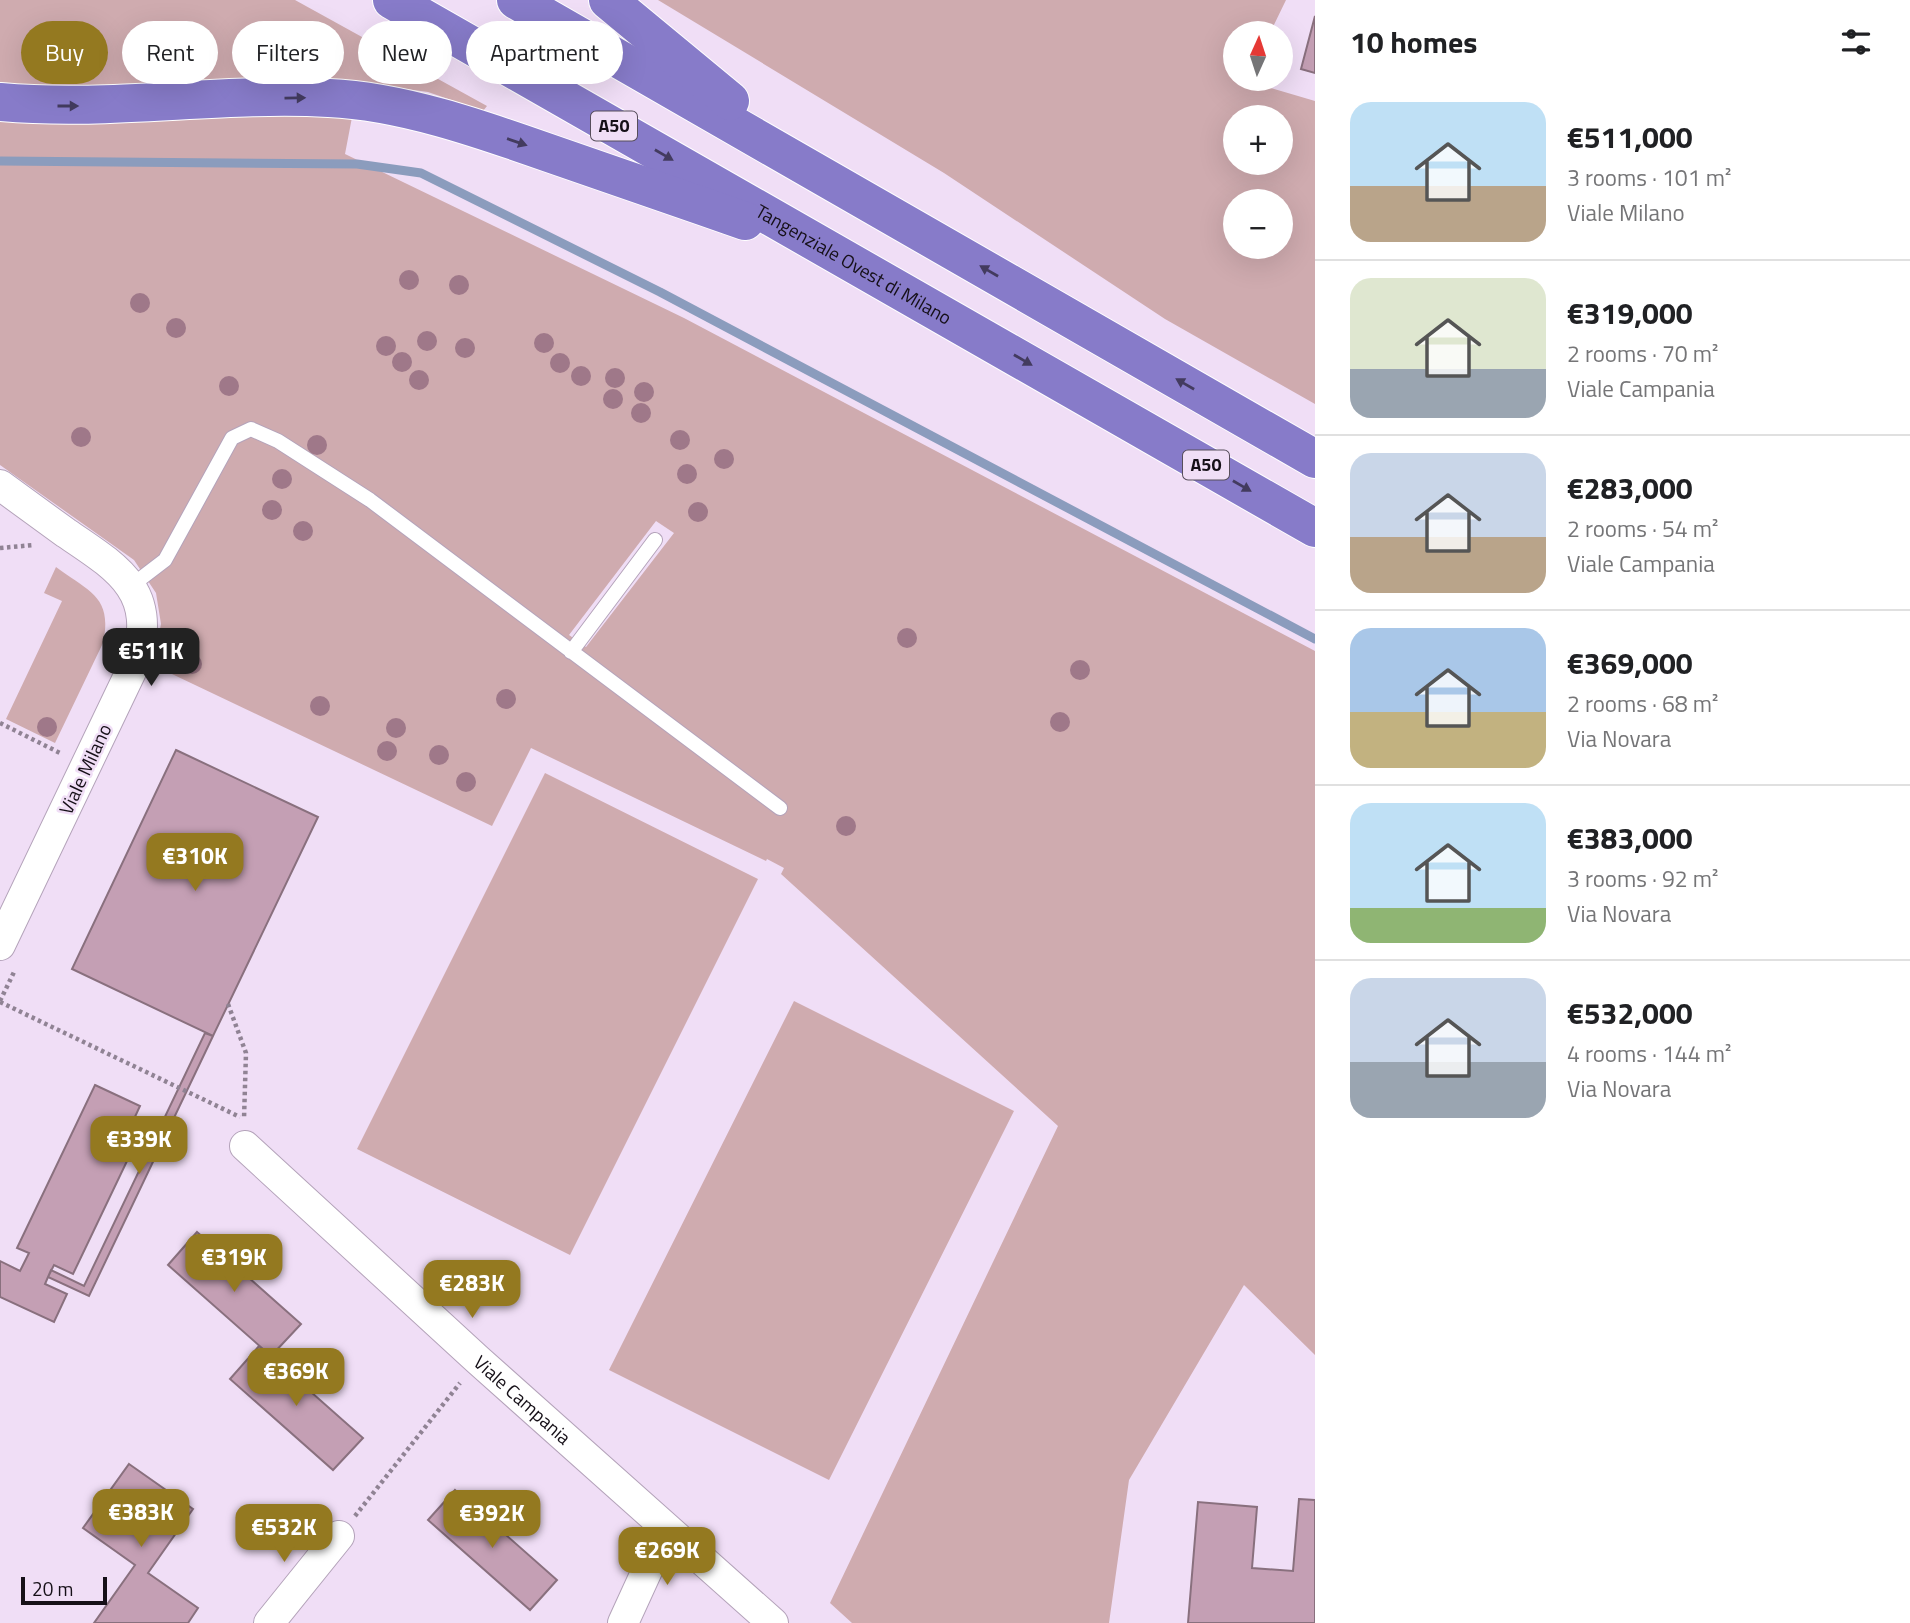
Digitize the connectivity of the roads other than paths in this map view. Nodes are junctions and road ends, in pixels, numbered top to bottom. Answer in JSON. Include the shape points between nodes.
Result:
{"nodes":[{"id":1,"x":392,"y":0,"type":"edge"},
{"id":2,"x":516,"y":0,"type":"edge"},
{"id":3,"x":608,"y":0,"type":"edge"},
{"id":4,"x":0,"y":102,"type":"edge"},
{"id":5,"x":813,"y":169,"type":"junction"},
{"id":6,"x":837,"y":252,"type":"junction"},
{"id":7,"x":1315,"y":459,"type":"edge"},
{"id":8,"x":0,"y":485,"type":"edge"},
{"id":9,"x":1315,"y":528,"type":"edge"},
{"id":10,"x":655,"y":540,"type":"dead end"},
{"id":11,"x":131,"y":586,"type":"junction"},
{"id":12,"x":571,"y":652,"type":"junction"},
{"id":13,"x":780,"y":808,"type":"dead end"},
{"id":14,"x":0,"y":946,"type":"edge"},
{"id":15,"x":245,"y":1133,"type":"road end"},
{"id":16,"x":666,"y":1530,"type":"junction"},
{"id":17,"x":339,"y":1536,"type":"road end"},
{"id":18,"x":269,"y":1623,"type":"edge"},
{"id":19,"x":622,"y":1623,"type":"edge"},
{"id":20,"x":773,"y":1623,"type":"edge"}],
"edges":[{"from":1,"to":6,"type":"highway","name":"Tangenziale Ovest di Milano","number":"A50","one_way":true},
{"from":2,"to":5,"type":"highway"},
{"from":3,"to":5,"type":"highway"},
{"from":4,"to":6,"type":"highway","one_way":true,"via":[[84,106],[221,97],[330,97],[392,107],[453,121]]},
{"from":7,"to":5,"type":"highway","one_way":true},
{"from":6,"to":9,"type":"highway","name":"Tangenziale Ovest di Milano","number":"A50","one_way":true},
{"from":8,"to":11,"type":"street","name":"Viale Milano","via":[[108,561]]},
{"from":10,"to":12,"type":"lane"},
{"from":11,"to":12,"type":"lane","via":[[165,560],[232,438],[251,429],[278,441],[370,500]]},
{"from":11,"to":14,"type":"street","name":"Viale Milano","via":[[144,623],[136,661]]},
{"from":12,"to":13,"type":"lane"},
{"from":15,"to":16,"type":"street","name":"Viale Campania","via":[[478,1360]]},
{"from":16,"to":19,"type":"street"},
{"from":16,"to":20,"type":"street","name":"Viale Campania"},
{"from":17,"to":18,"type":"street"}]}
